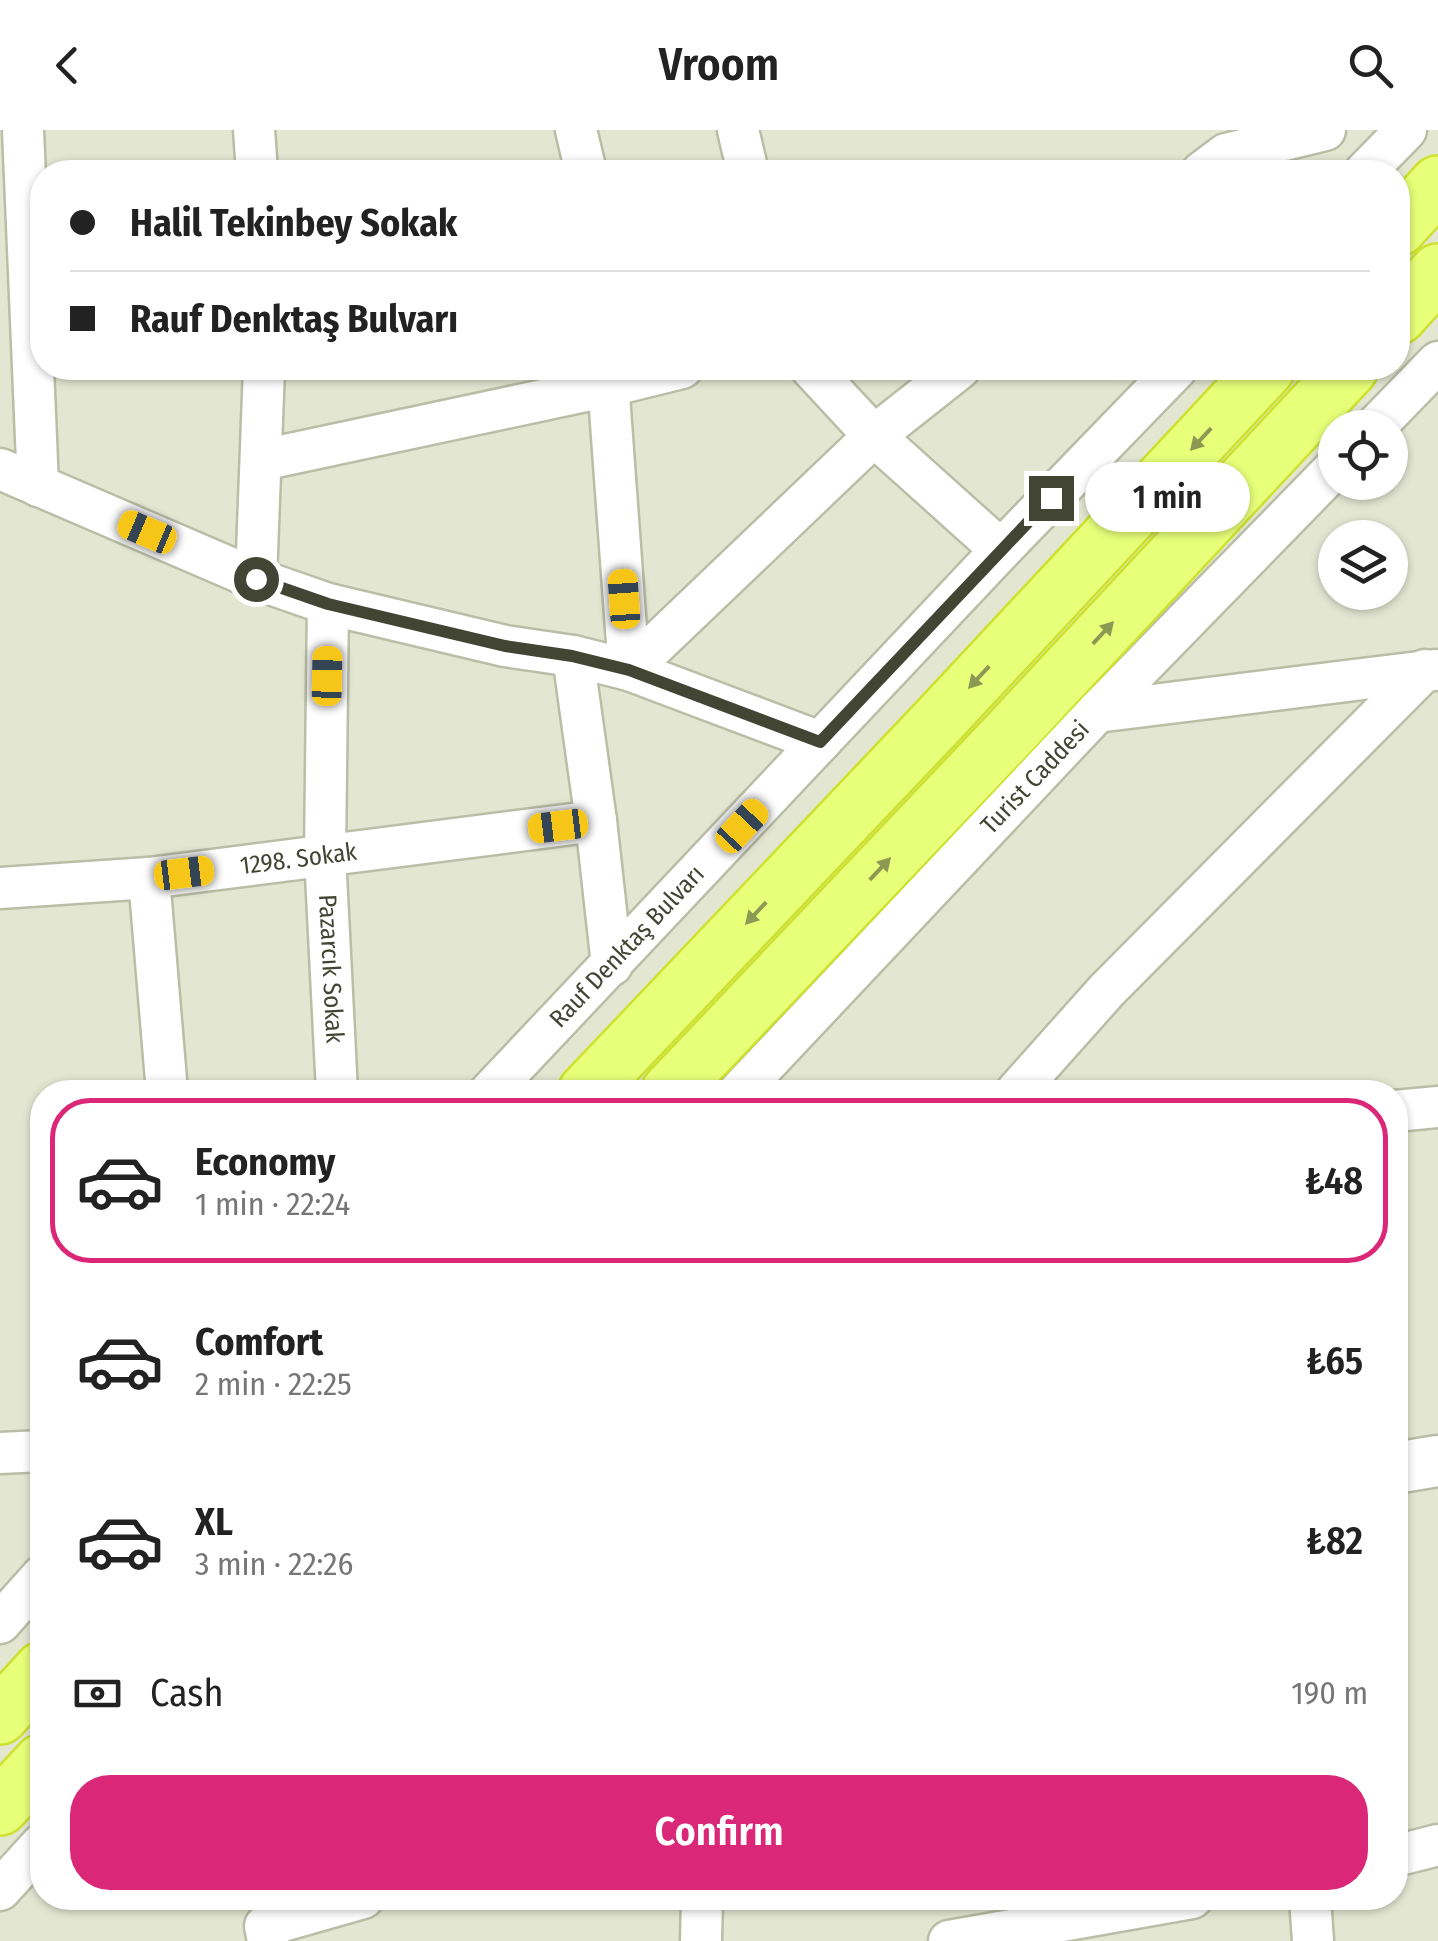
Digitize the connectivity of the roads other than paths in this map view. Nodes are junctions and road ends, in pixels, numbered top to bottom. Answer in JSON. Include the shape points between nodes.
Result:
{"nodes":[{"id":1,"x":23,"y":130,"type":"edge"},
{"id":2,"x":254,"y":130,"type":"edge"},
{"id":3,"x":576,"y":130,"type":"edge"},
{"id":4,"x":738,"y":130,"type":"edge"},
{"id":5,"x":1325,"y":130,"type":"edge"},
{"id":6,"x":1406,"y":130,"type":"edge"},
{"id":7,"x":1219,"y":157,"type":"edge"},
{"id":8,"x":256,"y":160,"type":"edge"},
{"id":9,"x":583,"y":160,"type":"edge"},
{"id":10,"x":745,"y":160,"type":"edge"},
{"id":11,"x":1377,"y":160,"type":"edge"},
{"id":12,"x":1438,"y":184,"type":"edge"},
{"id":13,"x":23,"y":199,"type":"edge"},
{"id":14,"x":1410,"y":215,"type":"edge"},
{"id":15,"x":1438,"y":272,"type":"edge"},
{"id":16,"x":1410,"y":303,"type":"edge"},
{"id":17,"x":30,"y":333,"type":"edge"},
{"id":18,"x":1438,"y":362,"type":"edge"},
{"id":19,"x":32,"y":380,"type":"edge"},
{"id":20,"x":264,"y":380,"type":"edge"},
{"id":21,"x":595,"y":380,"type":"edge"},
{"id":22,"x":608,"y":380,"type":"edge"},
{"id":23,"x":822,"y":380,"type":"edge"},
{"id":24,"x":945,"y":380,"type":"edge"},
{"id":25,"x":1165,"y":380,"type":"edge"},
{"id":26,"x":1256,"y":380,"type":"edge"},
{"id":27,"x":1339,"y":380,"type":"edge"},
{"id":28,"x":1391,"y":410,"type":"edge"},
{"id":29,"x":874,"y":436,"type":"junction"},
{"id":30,"x":262,"y":460,"type":"junction"},
{"id":31,"x":0,"y":469,"type":"edge"},
{"id":32,"x":1318,"y":485,"type":"edge"},
{"id":33,"x":38,"y":486,"type":"junction"},
{"id":34,"x":1001,"y":550,"type":"junction"},
{"id":35,"x":256,"y":579,"type":"junction"},
{"id":36,"x":328,"y":604,"type":"junction"},
{"id":37,"x":572,"y":656,"type":"junction"},
{"id":38,"x":629,"y":670,"type":"junction"},
{"id":39,"x":1432,"y":670,"type":"edge"},
{"id":40,"x":1097,"y":712,"type":"junction"},
{"id":41,"x":820,"y":742,"type":"junction"},
{"id":42,"x":596,"y":821,"type":"junction"},
{"id":43,"x":325,"y":855,"type":"junction"},
{"id":44,"x":149,"y":878,"type":"junction"},
{"id":45,"x":0,"y":888,"type":"edge"},
{"id":46,"x":612,"y":964,"type":"junction"},
{"id":47,"x":166,"y":1080,"type":"edge"},
{"id":48,"x":336,"y":1080,"type":"edge"},
{"id":49,"x":501,"y":1080,"type":"edge"},
{"id":50,"x":597,"y":1080,"type":"edge"},
{"id":51,"x":680,"y":1080,"type":"edge"},
{"id":52,"x":751,"y":1080,"type":"edge"},
{"id":53,"x":1027,"y":1080,"type":"edge"},
{"id":54,"x":1438,"y":1108,"type":"edge"},
{"id":55,"x":1408,"y":1110,"type":"edge"},
{"id":56,"x":30,"y":1452,"type":"edge"},
{"id":57,"x":0,"y":1453,"type":"edge"},
{"id":58,"x":1438,"y":1461,"type":"edge"},
{"id":59,"x":1408,"y":1466,"type":"edge"},
{"id":60,"x":30,"y":1590,"type":"edge"},
{"id":61,"x":0,"y":1624,"type":"edge"},
{"id":62,"x":30,"y":1683,"type":"edge"},
{"id":63,"x":0,"y":1716,"type":"edge"},
{"id":64,"x":30,"y":1775,"type":"edge"},
{"id":65,"x":0,"y":1807,"type":"edge"},
{"id":66,"x":1438,"y":1845,"type":"edge"},
{"id":67,"x":1408,"y":1853,"type":"edge"},
{"id":68,"x":30,"y":1857,"type":"edge"},
{"id":69,"x":0,"y":1890,"type":"edge"},
{"id":70,"x":321,"y":1910,"type":"edge"},
{"id":71,"x":702,"y":1910,"type":"edge"},
{"id":72,"x":1106,"y":1910,"type":"edge"},
{"id":73,"x":1311,"y":1910,"type":"edge"},
{"id":74,"x":1020,"y":1922,"type":"edge"},
{"id":75,"x":268,"y":1941,"type":"edge"},
{"id":76,"x":701,"y":1941,"type":"edge"},
{"id":77,"x":949,"y":1941,"type":"edge"},
{"id":78,"x":1313,"y":1941,"type":"edge"}],
"edges":[{"from":1,"to":13,"type":"street"},
{"from":2,"to":8,"type":"street"},
{"from":3,"to":9,"type":"street"},
{"from":4,"to":10,"type":"street"},
{"from":5,"to":7,"type":"street"},
{"from":6,"to":11,"type":"street"},
{"from":12,"to":14,"type":"highway"},
{"from":13,"to":17,"type":"street"},
{"from":15,"to":16,"type":"highway"},
{"from":18,"to":28,"type":"street"},
{"from":19,"to":33,"type":"street"},
{"from":20,"to":30,"type":"street"},
{"from":21,"to":30,"type":"street"},
{"from":22,"to":38,"type":"street"},
{"from":23,"to":29,"type":"street"},
{"from":24,"to":29,"type":"street"},
{"from":25,"to":34,"type":"street","name":"Rauf Denktaş Bulvarı"},
{"from":26,"to":50,"type":"highway","one_way":true},
{"from":51,"to":27,"type":"highway","one_way":true},
{"from":29,"to":34,"type":"street"},
{"from":29,"to":38,"type":"street"},
{"from":30,"to":35,"type":"street"},
{"from":31,"to":33,"type":"street"},
{"from":32,"to":40,"type":"street","name":"Turist Caddesi"},
{"from":33,"to":35,"type":"street"},
{"from":34,"to":41,"type":"street","name":"Rauf Denktaş Bulvarı"},
{"from":35,"to":36,"type":"street"},
{"from":36,"to":37,"type":"street"},
{"from":36,"to":43,"type":"street","name":"Pazarcık Sokak"},
{"from":37,"to":38,"type":"street"},
{"from":37,"to":42,"type":"street"},
{"from":38,"to":41,"type":"street"},
{"from":39,"to":40,"type":"street"},
{"from":39,"to":53,"type":"street","via":[[1107,990]]},
{"from":40,"to":52,"type":"street","name":"Turist Caddesi"},
{"from":41,"to":46,"type":"street","name":"Rauf Denktaş Bulvarı"},
{"from":42,"to":43,"type":"street","name":"1298. Sokak"},
{"from":42,"to":46,"type":"street"},
{"from":43,"to":44,"type":"street","name":"1298. Sokak"},
{"from":43,"to":48,"type":"street","name":"Pazarcık Sokak"},
{"from":44,"to":45,"type":"street","name":"1298. Sokak"},
{"from":44,"to":47,"type":"street"},
{"from":46,"to":49,"type":"street","name":"Rauf Denktaş Bulvarı"},
{"from":54,"to":55,"type":"street"},
{"from":56,"to":57,"type":"street"},
{"from":58,"to":59,"type":"street"},
{"from":60,"to":61,"type":"street"},
{"from":62,"to":63,"type":"highway"},
{"from":64,"to":65,"type":"highway"},
{"from":66,"to":67,"type":"street"},
{"from":68,"to":69,"type":"street"},
{"from":70,"to":75,"type":"street","via":[[265,1926]]},
{"from":71,"to":76,"type":"street"},
{"from":72,"to":74,"type":"street"},
{"from":73,"to":78,"type":"street"},
{"from":74,"to":77,"type":"street"}]}
